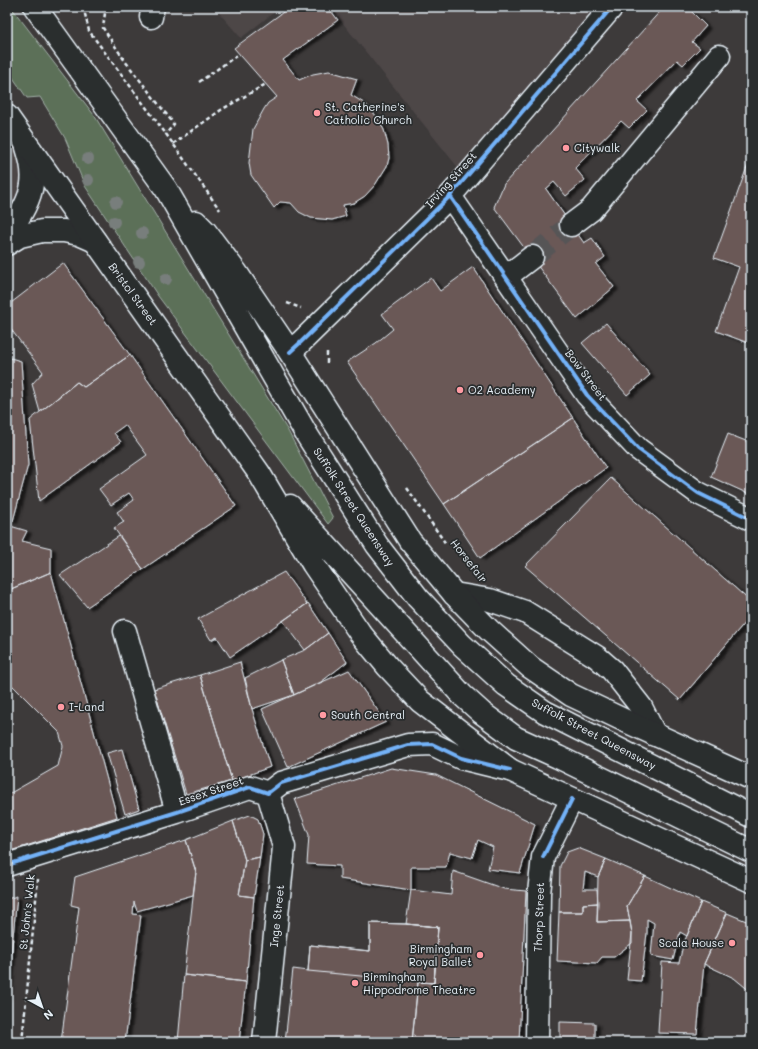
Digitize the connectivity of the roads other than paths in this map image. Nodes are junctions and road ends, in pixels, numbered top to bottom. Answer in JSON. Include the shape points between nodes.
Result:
{"nodes":[{"id":1,"x":612,"y":7,"type":"edge"},
{"id":2,"x":37,"y":8,"type":"edge"},
{"id":3,"x":720,"y":56,"type":"dead end"},
{"id":4,"x":7,"y":116,"type":"edge"},
{"id":5,"x":26,"y":144,"type":"junction"},
{"id":6,"x":166,"y":189,"type":"junction"},
{"id":7,"x":450,"y":196,"type":"junction"},
{"id":8,"x":571,"y":225,"type":"tunnel mouth"},
{"id":9,"x":7,"y":234,"type":"edge"},
{"id":10,"x":95,"y":241,"type":"junction"},
{"id":11,"x":7,"y":244,"type":"edge"},
{"id":12,"x":532,"y":257,"type":"tunnel mouth"},
{"id":13,"x":506,"y":277,"type":"junction"},
{"id":14,"x":290,"y":352,"type":"junction"},
{"id":15,"x":259,"y":473,"type":"junction"},
{"id":16,"x":751,"y":519,"type":"edge"},
{"id":17,"x":454,"y":594,"type":"junction"},
{"id":18,"x":124,"y":631,"type":"dead end"},
{"id":19,"x":655,"y":735,"type":"junction"},
{"id":20,"x":510,"y":770,"type":"junction"},
{"id":21,"x":751,"y":778,"type":"edge"},
{"id":22,"x":268,"y":792,"type":"junction"},
{"id":23,"x":572,"y":798,"type":"junction"},
{"id":24,"x":177,"y":812,"type":"junction"},
{"id":25,"x":751,"y":816,"type":"edge"},
{"id":26,"x":751,"y":852,"type":"edge"},
{"id":27,"x":7,"y":865,"type":"edge"},
{"id":28,"x":751,"y":881,"type":"edge"},
{"id":29,"x":264,"y":1042,"type":"edge"},
{"id":30,"x":537,"y":1042,"type":"edge"}],
"edges":[{"from":1,"to":7,"type":"main road","name":"Irving Street"},
{"from":2,"to":6,"type":"main road"},
{"from":3,"to":8,"type":"main road","via":[[591,210]]},
{"from":4,"to":5,"type":"main road","name":"Bristol Street"},
{"from":5,"to":9,"type":"main road","via":[[32,163],[32,184],[25,206]]},
{"from":5,"to":10,"type":"main road","name":"Bristol Street"},
{"from":6,"to":14,"type":"main road","via":[[236,272]]},
{"from":6,"to":25,"type":"main road","name":"Suffolk Street Queensway","via":[[307,435],[376,545],[418,598],[462,645],[506,685],[545,712]]},
{"from":7,"to":13,"type":"main road","name":"Bow Street"},
{"from":7,"to":14,"type":"main road","name":"Irving Street"},
{"from":10,"to":11,"type":"main road","via":[[64,230],[20,236]]},
{"from":10,"to":15,"type":"main road","name":"Bristol Street"},
{"from":12,"to":13,"type":"main road"},
{"from":13,"to":16,"type":"main road","name":"Bow Street","via":[[587,395],[638,450],[698,493]]},
{"from":14,"to":17,"type":"main road","via":[[410,541]]},
{"from":15,"to":20,"type":"main road","via":[[313,564],[360,633],[383,661],[420,701]]},
{"from":15,"to":26,"type":"main road","via":[[482,713],[516,738]]},
{"from":17,"to":19,"type":"main road","via":[[489,630],[530,666],[571,694]]},
{"from":17,"to":19,"type":"main road","via":[[490,600],[525,612],[597,657],[612,670],[641,707]]},
{"from":18,"to":24,"type":"main road"},
{"from":19,"to":21,"type":"main road"},
{"from":20,"to":22,"type":"main road","via":[[461,758],[432,744],[408,745],[281,783]]},
{"from":20,"to":23,"type":"main road"},
{"from":22,"to":24,"type":"main road","name":"Essex Street","via":[[250,787]]},
{"from":22,"to":29,"type":"main road","name":"Inge Street","via":[[284,847]]},
{"from":23,"to":28,"type":"main road"},
{"from":23,"to":30,"type":"main road","name":"Thorp Street","via":[[543,857],[539,893]]},
{"from":24,"to":27,"type":"main road","name":"Essex Street"}]}
